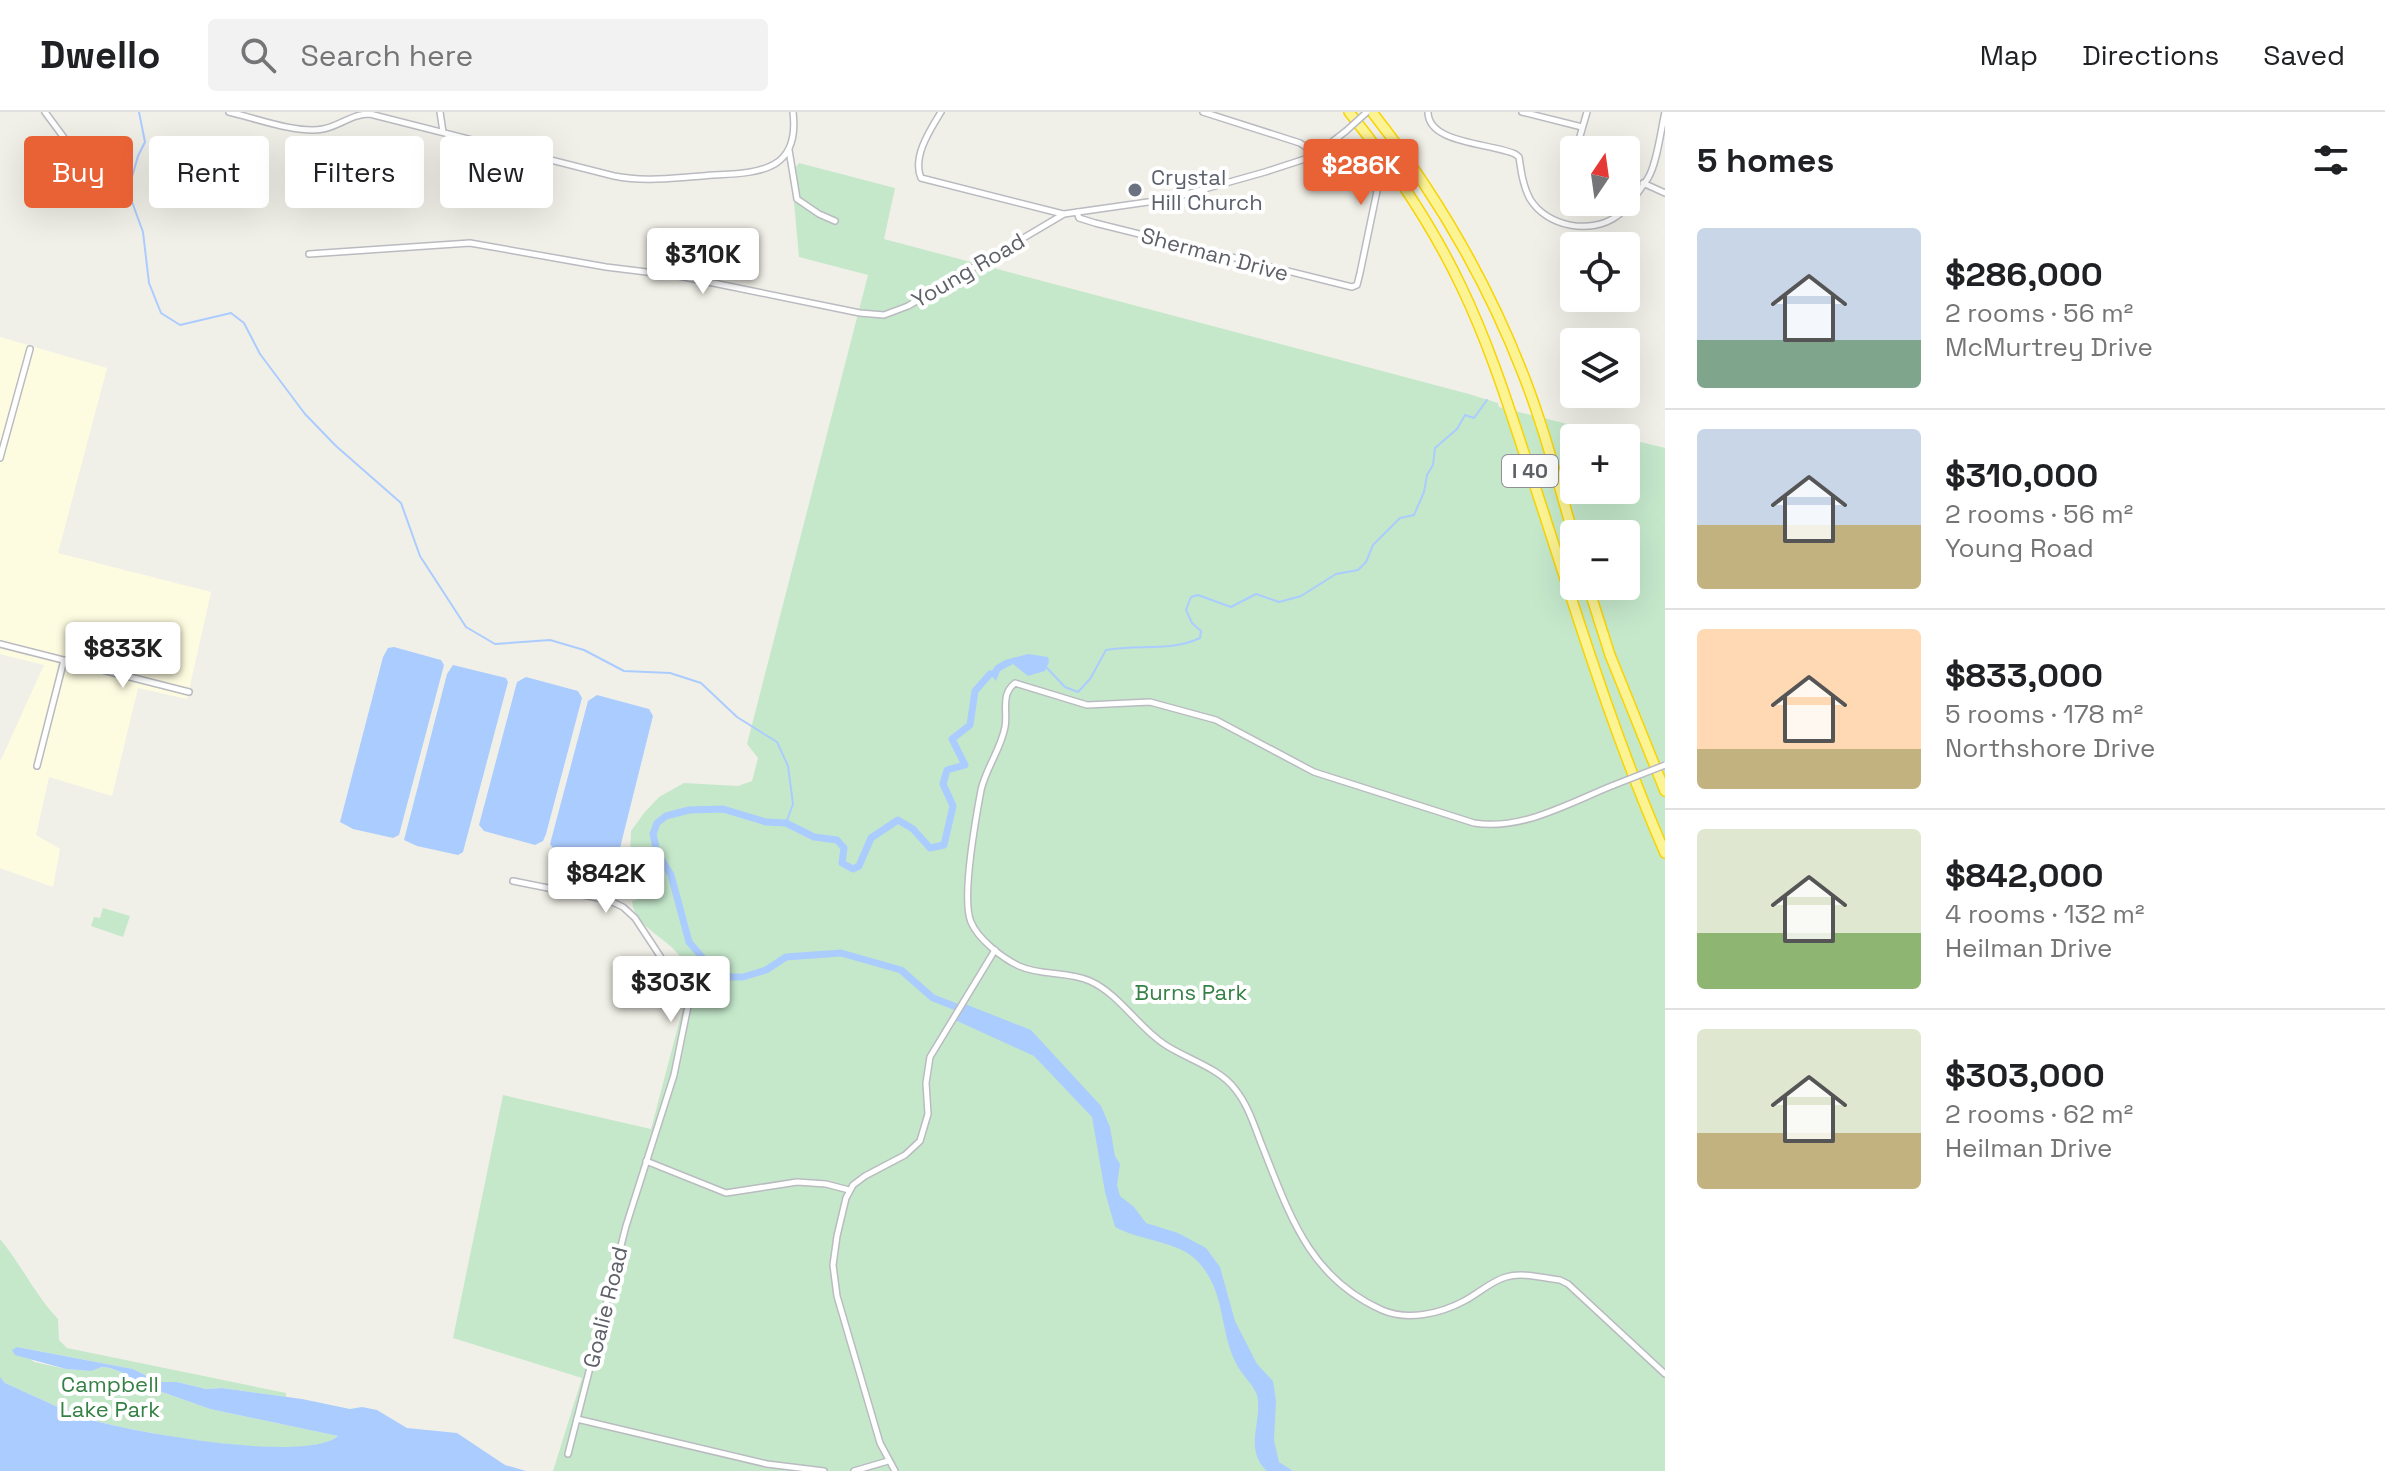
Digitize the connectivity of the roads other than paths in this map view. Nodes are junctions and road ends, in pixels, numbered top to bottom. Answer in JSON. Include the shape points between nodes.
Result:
{"nodes":[{"id":1,"x":45,"y":112,"type":"edge"},
{"id":2,"x":229,"y":112,"type":"edge"},
{"id":3,"x":440,"y":112,"type":"edge"},
{"id":4,"x":793,"y":112,"type":"edge"},
{"id":5,"x":941,"y":112,"type":"edge"},
{"id":6,"x":1203,"y":112,"type":"edge"},
{"id":7,"x":1349,"y":112,"type":"edge"},
{"id":8,"x":1369,"y":112,"type":"edge"},
{"id":9,"x":1428,"y":112,"type":"edge"},
{"id":10,"x":1522,"y":112,"type":"edge"},
{"id":11,"x":1587,"y":112,"type":"edge"},
{"id":12,"x":1665,"y":112,"type":"edge"},
{"id":13,"x":1582,"y":127,"type":"junction"},
{"id":14,"x":443,"y":132,"type":"junction"},
{"id":15,"x":63,"y":136,"type":"edge"},
{"id":16,"x":1580,"y":136,"type":"edge"},
{"id":17,"x":789,"y":149,"type":"junction"},
{"id":18,"x":1323,"y":149,"type":"junction"},
{"id":19,"x":1316,"y":154,"type":"junction"},
{"id":20,"x":1643,"y":183,"type":"junction"},
{"id":21,"x":1665,"y":193,"type":"edge"},
{"id":22,"x":1077,"y":212,"type":"junction"},
{"id":23,"x":1064,"y":214,"type":"junction"},
{"id":24,"x":835,"y":221,"type":"dead end"},
{"id":25,"x":309,"y":254,"type":"dead end"},
{"id":26,"x":30,"y":349,"type":"dead end"},
{"id":27,"x":0,"y":428,"type":"edge"},
{"id":28,"x":8,"y":430,"type":"junction"},
{"id":29,"x":0,"y":458,"type":"edge"},
{"id":30,"x":1569,"y":520,"type":"edge"},
{"id":31,"x":1592,"y":600,"type":"edge"},
{"id":32,"x":0,"y":644,"type":"edge"},
{"id":33,"x":64,"y":660,"type":"junction"},
{"id":34,"x":189,"y":692,"type":"dead end"},
{"id":35,"x":1665,"y":765,"type":"edge"},
{"id":36,"x":37,"y":766,"type":"dead end"},
{"id":37,"x":1665,"y":791,"type":"edge"},
{"id":38,"x":1665,"y":853,"type":"edge"},
{"id":39,"x":513,"y":881,"type":"dead end"},
{"id":40,"x":995,"y":950,"type":"junction"},
{"id":41,"x":646,"y":1161,"type":"junction"},
{"id":42,"x":849,"y":1190,"type":"junction"},
{"id":43,"x":1665,"y":1374,"type":"edge"},
{"id":44,"x":577,"y":1419,"type":"junction"},
{"id":45,"x":568,"y":1454,"type":"dead end"},
{"id":46,"x":888,"y":1461,"type":"junction"},
{"id":47,"x":824,"y":1471,"type":"edge"},
{"id":48,"x":854,"y":1471,"type":"edge"},
{"id":49,"x":895,"y":1471,"type":"edge"}],
"edges":[{"from":1,"to":15,"type":"street"},
{"from":2,"to":14,"type":"street","via":[[311,130],[370,114]]},
{"from":3,"to":14,"type":"street"},
{"from":4,"to":17,"type":"street"},
{"from":5,"to":23,"type":"street","via":[[920,157],[921,178]]},
{"from":6,"to":19,"type":"street","via":[[1300,143]]},
{"from":7,"to":38,"type":"highway","number":"I 40","via":[[1438,241],[1479,326],[1614,727]]},
{"from":8,"to":18,"type":"street","name":"Young Road","bridge":true},
{"from":8,"to":30,"type":"highway","number":"I 40","via":[[1435,199],[1488,294],[1526,382]]},
{"from":9,"to":20,"type":"street","via":[[1439,133],[1519,157],[1532,201],[1562,223],[1587,226],[1609,221]]},
{"from":10,"to":13,"type":"street"},
{"from":11,"to":13,"type":"street"},
{"from":12,"to":20,"type":"street","via":[[1650,176]]},
{"from":13,"to":16,"type":"street"},
{"from":14,"to":17,"type":"street","via":[[647,180],[761,171]]},
{"from":17,"to":24,"type":"street","via":[[797,199]]},
{"from":18,"to":19,"type":"street","name":"Young Road"},
{"from":18,"to":22,"type":"street","name":"Sherman Drive","via":[[1377,191],[1357,285],[1347,288],[1095,223],[1079,218]]},
{"from":19,"to":22,"type":"street","name":"Young Road","via":[[1169,199]]},
{"from":20,"to":21,"type":"street"},
{"from":22,"to":23,"type":"street","name":"Young Road"},
{"from":23,"to":25,"type":"street","name":"Young Road","via":[[884,315],[470,243]]},
{"from":26,"to":28,"type":"street"},
{"from":27,"to":28,"type":"street"},
{"from":28,"to":29,"type":"street"},
{"from":31,"to":37,"type":"highway"},
{"from":32,"to":33,"type":"street"},
{"from":33,"to":34,"type":"street"},
{"from":33,"to":36,"type":"street"},
{"from":35,"to":40,"type":"street","bridge":true,"via":[[1521,821],[1474,823],[1314,772],[1216,720],[1150,702],[1087,705],[1015,683],[1005,695],[1005,727],[982,786],[967,899],[972,924]]},
{"from":39,"to":41,"type":"street","name":"Goalie Road","via":[[623,907],[684,995],[688,1009],[681,1045]]},
{"from":40,"to":42,"type":"street","via":[[928,1065],[928,1114],[920,1141]]},
{"from":40,"to":43,"type":"street","via":[[1020,966],[1098,985],[1163,1044],[1234,1087],[1311,1254],[1325,1272],[1359,1296],[1389,1312],[1422,1314],[1464,1302],[1507,1276],[1560,1280]]},
{"from":41,"to":42,"type":"street","via":[[726,1193],[797,1182]]},
{"from":41,"to":44,"type":"street","name":"Goalie Road"},
{"from":42,"to":46,"type":"street","via":[[837,1236],[835,1285]]},
{"from":44,"to":45,"type":"street","name":"Goalie Road"},
{"from":44,"to":47,"type":"street","via":[[767,1464]]},
{"from":46,"to":48,"type":"street"},
{"from":46,"to":49,"type":"street"}]}
